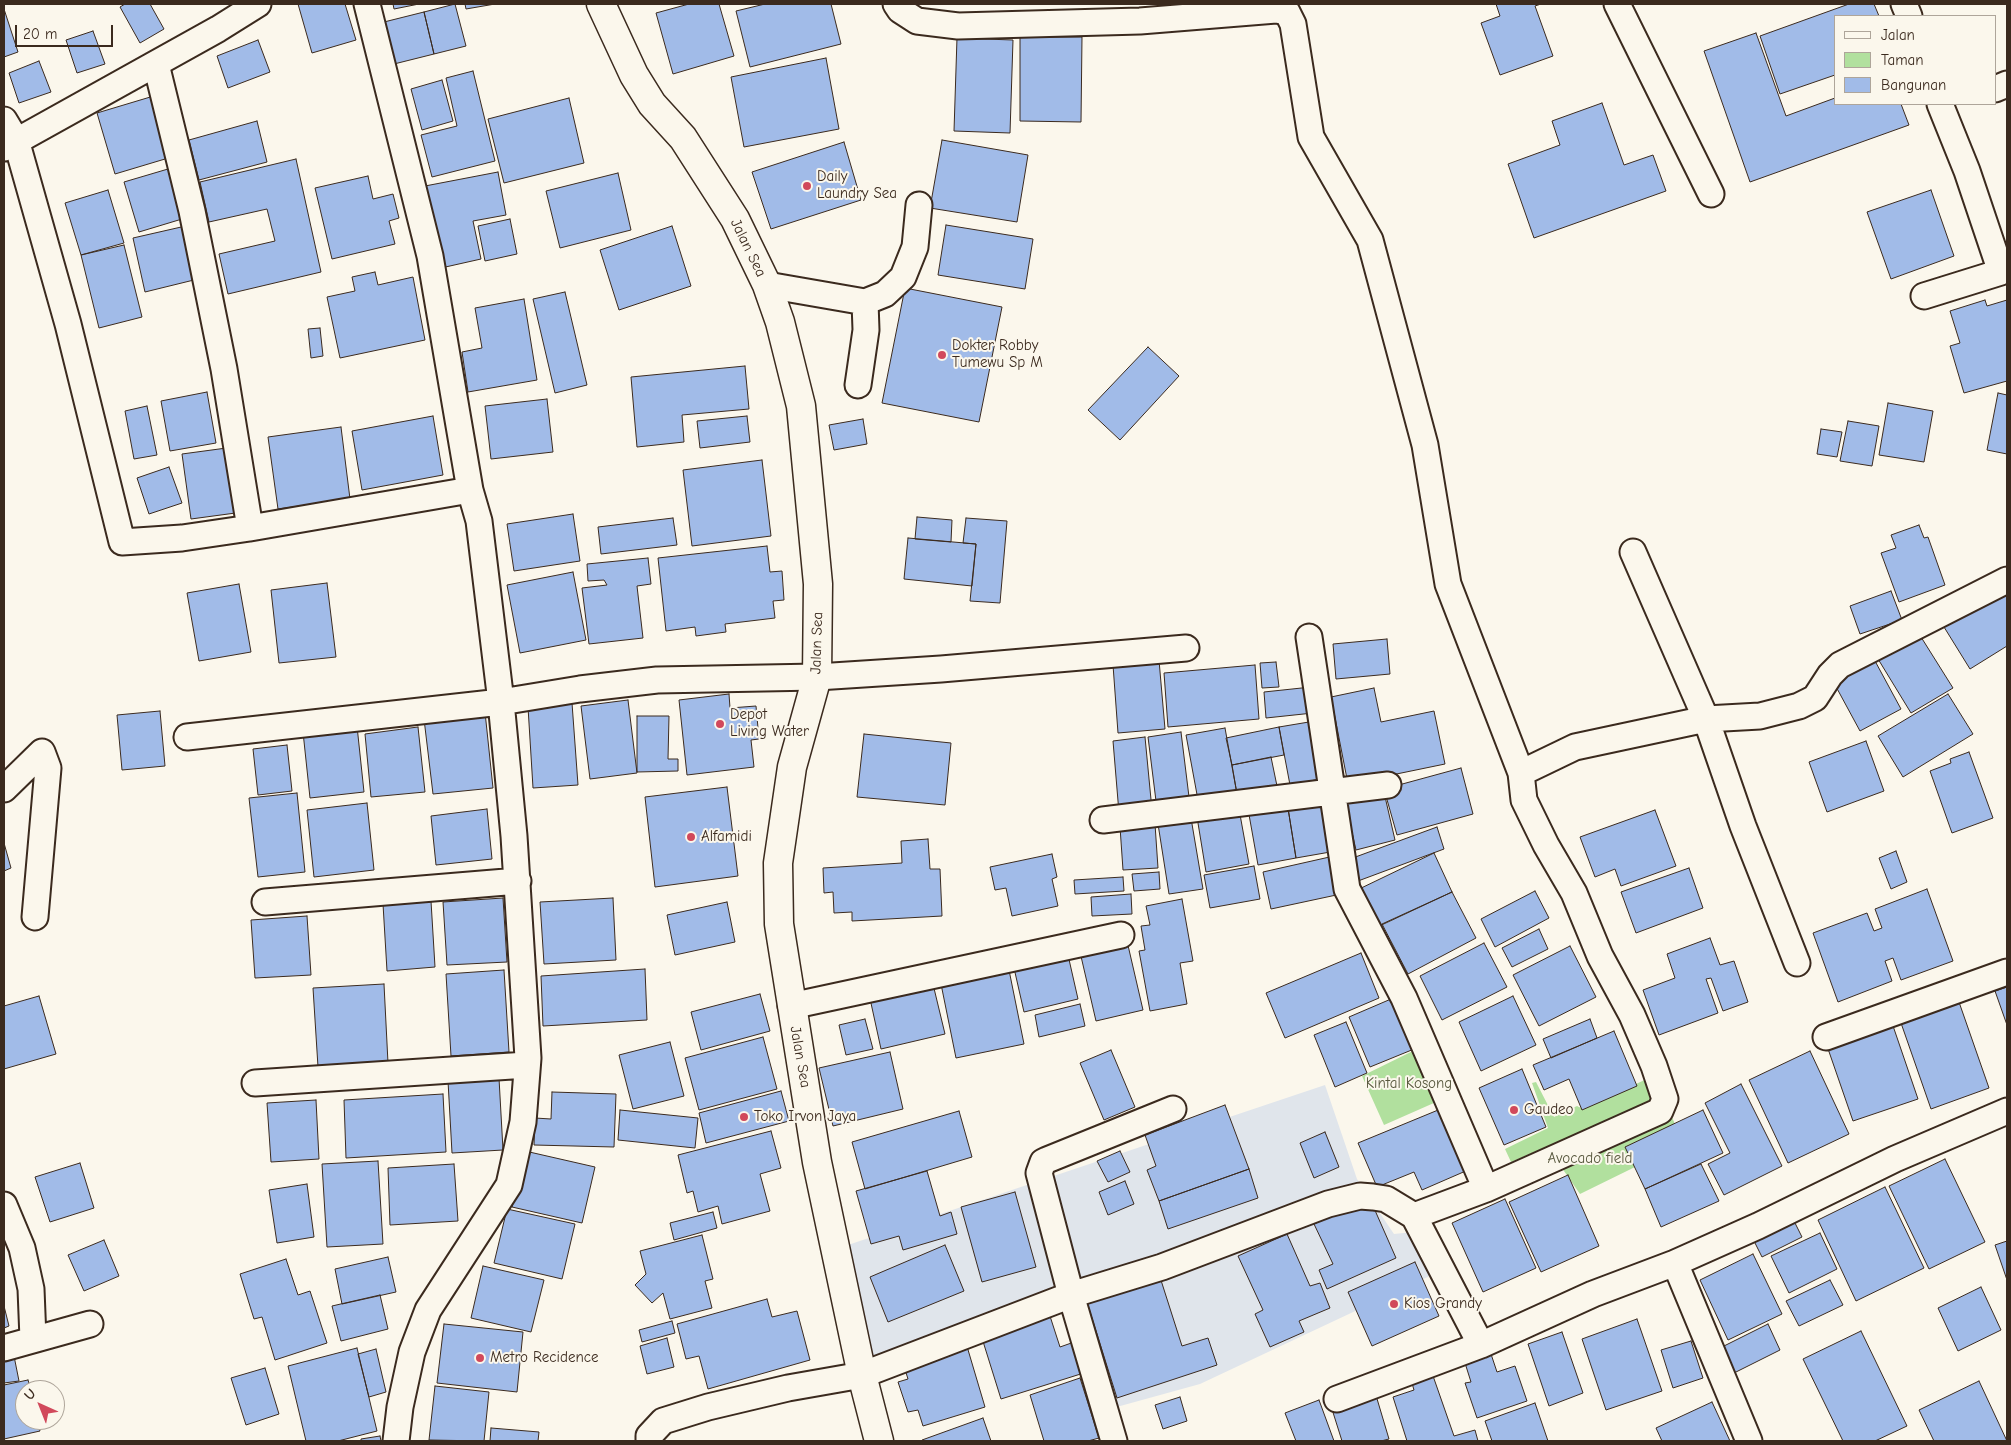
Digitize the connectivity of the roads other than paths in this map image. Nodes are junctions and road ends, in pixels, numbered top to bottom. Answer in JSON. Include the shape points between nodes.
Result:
{"nodes":[{"id":1,"x":258,"y":4,"type":"edge"},
{"id":2,"x":367,"y":4,"type":"edge"},
{"id":3,"x":602,"y":4,"type":"edge"},
{"id":4,"x":896,"y":4,"type":"edge"},
{"id":5,"x":1616,"y":4,"type":"edge"},
{"id":6,"x":156,"y":64,"type":"junction"},
{"id":7,"x":1947,"y":106,"type":"edge"},
{"id":8,"x":8,"y":136,"type":"edge"},
{"id":9,"x":1711,"y":194,"type":"dead end"},
{"id":10,"x":919,"y":205,"type":"dead end"},
{"id":11,"x":2004,"y":277,"type":"edge"},
{"id":12,"x":767,"y":285,"type":"junction"},
{"id":13,"x":1924,"y":296,"type":"dead end"},
{"id":14,"x":865,"y":302,"type":"junction"},
{"id":15,"x":858,"y":385,"type":"dead end"},
{"id":16,"x":470,"y":490,"type":"junction"},
{"id":17,"x":250,"y":528,"type":"junction"},
{"id":18,"x":1633,"y":552,"type":"dead end"},
{"id":19,"x":2007,"y":580,"type":"edge"},
{"id":20,"x":1309,"y":637,"type":"dead end"},
{"id":21,"x":1186,"y":648,"type":"dead end"},
{"id":22,"x":817,"y":676,"type":"junction"},
{"id":23,"x":501,"y":702,"type":"junction"},
{"id":24,"x":1706,"y":719,"type":"junction"},
{"id":25,"x":187,"y":737,"type":"dead end"},
{"id":26,"x":1521,"y":773,"type":"junction"},
{"id":27,"x":1388,"y":785,"type":"dead end"},
{"id":28,"x":4,"y":789,"type":"edge"},
{"id":29,"x":1332,"y":792,"type":"junction"},
{"id":30,"x":1103,"y":820,"type":"dead end"},
{"id":31,"x":518,"y":881,"type":"junction"},
{"id":32,"x":265,"y":902,"type":"dead end"},
{"id":33,"x":36,"y":917,"type":"dead end"},
{"id":34,"x":1121,"y":935,"type":"dead end"},
{"id":35,"x":1796,"y":963,"type":"dead end"},
{"id":36,"x":2007,"y":972,"type":"edge"},
{"id":37,"x":791,"y":1006,"type":"junction"},
{"id":38,"x":1826,"y":1036,"type":"dead end"},
{"id":39,"x":527,"y":1065,"type":"junction"},
{"id":40,"x":255,"y":1082,"type":"dead end"},
{"id":41,"x":1173,"y":1109,"type":"dead end"},
{"id":42,"x":2007,"y":1111,"type":"edge"},
{"id":43,"x":1486,"y":1189,"type":"junction"},
{"id":44,"x":4,"y":1205,"type":"edge"},
{"id":45,"x":1414,"y":1216,"type":"junction"},
{"id":46,"x":1675,"y":1263,"type":"junction"},
{"id":47,"x":1071,"y":1295,"type":"junction"},
{"id":48,"x":90,"y":1324,"type":"dead end"},
{"id":49,"x":33,"y":1339,"type":"junction"},
{"id":50,"x":1481,"y":1344,"type":"junction"},
{"id":51,"x":4,"y":1348,"type":"edge"},
{"id":52,"x":862,"y":1374,"type":"junction"},
{"id":53,"x":1337,"y":1399,"type":"dead end"},
{"id":54,"x":396,"y":1441,"type":"edge"},
{"id":55,"x":649,"y":1441,"type":"edge"},
{"id":56,"x":879,"y":1441,"type":"edge"},
{"id":57,"x":1114,"y":1441,"type":"edge"},
{"id":58,"x":1748,"y":1441,"type":"edge"}],
"edges":[{"from":1,"to":6,"type":"street"},
{"from":2,"to":16,"type":"street","via":[[430,256]]},
{"from":3,"to":12,"type":"main road","name":"Jalan Sea","via":[[634,75],[652,104],[683,138],[735,219]]},
{"from":4,"to":26,"type":"street","via":[[917,21],[958,26],[1140,22],[1276,10],[1287,12],[1293,24],[1311,137],[1370,240],[1425,445],[1448,584]]},
{"from":5,"to":9,"type":"street"},
{"from":6,"to":8,"type":"street"},
{"from":6,"to":17,"type":"street","via":[[224,369]]},
{"from":7,"to":11,"type":"street"},
{"from":8,"to":17,"type":"street","via":[[68,324],[122,542],[182,538]]},
{"from":10,"to":14,"type":"street","via":[[915,247],[903,277],[885,294]]},
{"from":11,"to":13,"type":"street"},
{"from":12,"to":14,"type":"street"},
{"from":12,"to":22,"type":"main road","name":"Jalan Sea","via":[[802,406],[818,584]]},
{"from":14,"to":15,"type":"street","via":[[866,330]]},
{"from":16,"to":17,"type":"street"},
{"from":16,"to":23,"type":"street","via":[[479,521]]},
{"from":18,"to":24,"type":"street"},
{"from":19,"to":24,"type":"street","via":[[1840,665],[1815,698],[1799,706],[1760,716]]},
{"from":20,"to":29,"type":"street"},
{"from":21,"to":22,"type":"street"},
{"from":22,"to":23,"type":"street","via":[[657,680]]},
{"from":22,"to":37,"type":"main road","name":"Jalan Sea","via":[[792,766],[778,863],[779,924]]},
{"from":23,"to":25,"type":"street"},
{"from":23,"to":31,"type":"street"},
{"from":24,"to":26,"type":"street","via":[[1574,747]]},
{"from":24,"to":35,"type":"street"},
{"from":26,"to":43,"type":"street","via":[[1524,800],[1574,893],[1600,956],[1632,1015],[1664,1099],[1660,1111]]},
{"from":27,"to":29,"type":"street"},
{"from":28,"to":33,"type":"street","via":[[42,752],[48,768]]},
{"from":29,"to":30,"type":"street"},
{"from":29,"to":43,"type":"street","via":[[1347,889],[1404,998]]},
{"from":31,"to":32,"type":"street"},
{"from":31,"to":39,"type":"street"},
{"from":34,"to":37,"type":"street"},
{"from":36,"to":38,"type":"street"},
{"from":37,"to":52,"type":"main road","name":"Jalan Sea","via":[[817,1162]]},
{"from":39,"to":40,"type":"street"},
{"from":39,"to":54,"type":"street","via":[[522,1122],[509,1185],[428,1310],[412,1352]]},
{"from":41,"to":47,"type":"street","via":[[1047,1160],[1040,1167]]},
{"from":42,"to":46,"type":"street","via":[[1895,1159]]},
{"from":43,"to":45,"type":"street"},
{"from":44,"to":49,"type":"street","via":[[22,1248],[31,1289]]},
{"from":45,"to":47,"type":"street","via":[[1386,1199],[1360,1196],[1328,1204],[1162,1266]]},
{"from":45,"to":50,"type":"street"},
{"from":46,"to":50,"type":"street","via":[[1593,1294]]},
{"from":46,"to":58,"type":"street"},
{"from":47,"to":52,"type":"street"},
{"from":47,"to":57,"type":"street"},
{"from":48,"to":49,"type":"street"},
{"from":49,"to":51,"type":"street"},
{"from":50,"to":53,"type":"street"},
{"from":52,"to":55,"type":"street","via":[[708,1406],[663,1421],[649,1436]]},
{"from":52,"to":56,"type":"main road","name":"Jalan Sea"}]}
